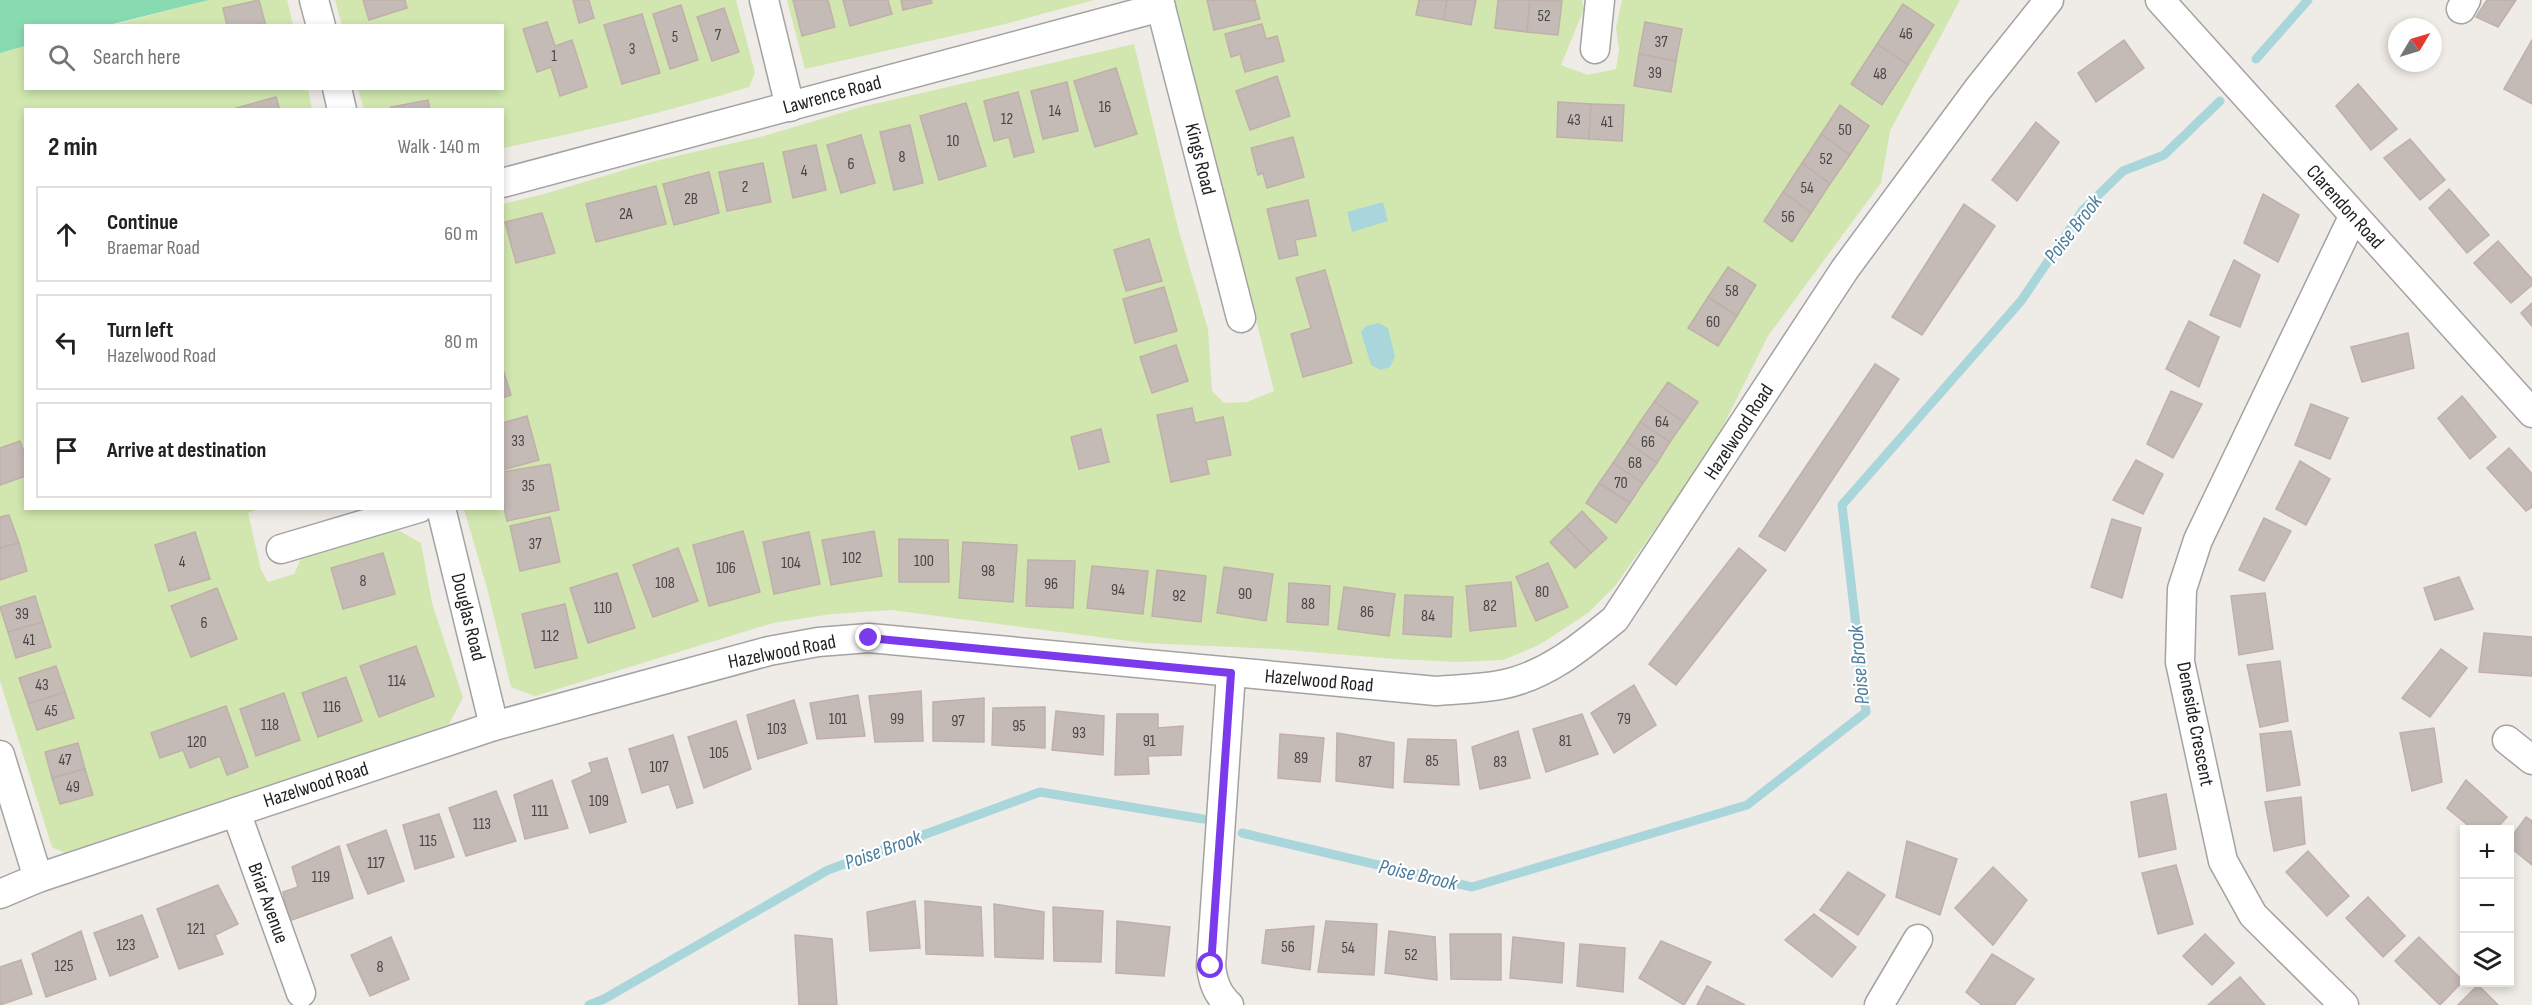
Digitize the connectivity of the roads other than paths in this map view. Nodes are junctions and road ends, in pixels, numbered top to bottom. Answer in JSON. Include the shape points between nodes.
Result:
{"nodes":[{"id":1,"x":314,"y":0,"type":"edge"},
{"id":2,"x":764,"y":0,"type":"edge"},
{"id":3,"x":1600,"y":0,"type":"edge"},
{"id":4,"x":2049,"y":0,"type":"edge"},
{"id":5,"x":2160,"y":0,"type":"edge"},
{"id":6,"x":1160,"y":4,"type":"edge"},
{"id":7,"x":320,"y":24,"type":"edge"},
{"id":8,"x":1595,"y":49,"type":"dead end"},
{"id":9,"x":337,"y":90,"type":"edge"},
{"id":10,"x":790,"y":106,"type":"junction"},
{"id":11,"x":342,"y":108,"type":"edge"},
{"id":12,"x":504,"y":182,"type":"edge"},
{"id":13,"x":2353,"y":217,"type":"junction"},
{"id":14,"x":1241,"y":318,"type":"dead end"},
{"id":15,"x":2532,"y":413,"type":"edge"},
{"id":16,"x":412,"y":510,"type":"edge"},
{"id":17,"x":441,"y":510,"type":"edge"},
{"id":18,"x":281,"y":549,"type":"dead end"},
{"id":19,"x":1231,"y":673,"type":"junction"},
{"id":20,"x":495,"y":726,"type":"junction"},
{"id":21,"x":2507,"y":740,"type":"dead end"},
{"id":22,"x":0,"y":755,"type":"edge"},
{"id":23,"x":2532,"y":760,"type":"edge"},
{"id":24,"x":236,"y":812,"type":"junction"},
{"id":25,"x":38,"y":878,"type":"junction"},
{"id":26,"x":0,"y":894,"type":"edge"},
{"id":27,"x":1918,"y":939,"type":"dead end"},
{"id":28,"x":301,"y":993,"type":"dead end"},
{"id":29,"x":1221,"y":1003,"type":"edge"},
{"id":30,"x":1879,"y":1005,"type":"edge"},
{"id":31,"x":2344,"y":1005,"type":"edge"}],
"edges":[{"from":1,"to":7,"type":"street"},
{"from":2,"to":10,"type":"street"},
{"from":3,"to":8,"type":"street"},
{"from":4,"to":19,"type":"street","name":"Hazelwood Road","via":[[1845,269],[1615,619],[1579,649],[1545,670],[1502,685],[1436,691]]},
{"from":5,"to":13,"type":"street","name":"Clarendon Road"},
{"from":6,"to":10,"type":"street","name":"Lawrence Road"},
{"from":6,"to":14,"type":"street","name":"Kings Road"},
{"from":9,"to":11,"type":"street"},
{"from":10,"to":12,"type":"street","name":"Lawrence Road"},
{"from":13,"to":15,"type":"street","name":"Clarendon Road"},
{"from":13,"to":31,"type":"street","name":"Deneside Crescent","via":[[2198,540],[2182,589],[2180,662],[2223,861],[2253,915]]},
{"from":16,"to":18,"type":"street"},
{"from":17,"to":20,"type":"street","name":"Douglas Road"},
{"from":19,"to":20,"type":"street","name":"Hazelwood Road","via":[[869,638],[769,651]]},
{"from":19,"to":29,"type":"street","via":[[1211,966]]},
{"from":20,"to":24,"type":"street","name":"Hazelwood Road"},
{"from":21,"to":23,"type":"street"},
{"from":22,"to":25,"type":"street"},
{"from":24,"to":25,"type":"street","name":"Hazelwood Road"},
{"from":24,"to":28,"type":"street","name":"Briar Avenue"},
{"from":25,"to":26,"type":"street","name":"Hazelwood Road"},
{"from":27,"to":30,"type":"street"}]}
